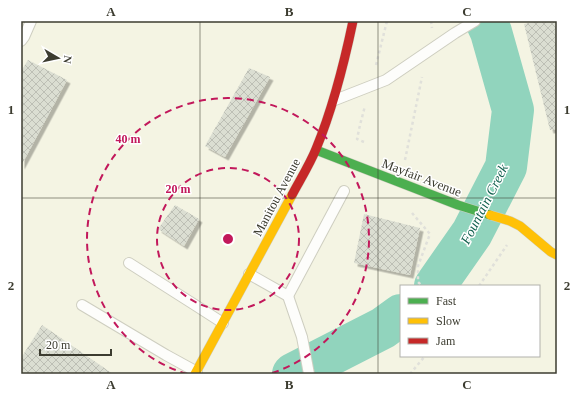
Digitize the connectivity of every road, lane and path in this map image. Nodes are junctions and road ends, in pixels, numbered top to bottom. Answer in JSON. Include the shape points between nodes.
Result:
{"nodes":[{"id":1,"x":31,"y":21,"type":"edge"},
{"id":2,"x":353,"y":21,"type":"edge"},
{"id":3,"x":431,"y":21,"type":"edge"},
{"id":4,"x":474,"y":21,"type":"edge"},
{"id":5,"x":21,"y":40,"type":"edge"},
{"id":6,"x":427,"y":52,"type":"junction"},
{"id":7,"x":333,"y":101,"type":"junction"},
{"id":8,"x":316,"y":150,"type":"junction"},
{"id":9,"x":400,"y":183,"type":"junction"},
{"id":10,"x":344,"y":192,"type":"dead end"},
{"id":11,"x":412,"y":212,"type":"dead end"},
{"id":12,"x":557,"y":255,"type":"edge"},
{"id":13,"x":129,"y":263,"type":"dead end"},
{"id":14,"x":249,"y":274,"type":"junction"},
{"id":15,"x":421,"y":285,"type":"edge"},
{"id":16,"x":288,"y":296,"type":"junction"},
{"id":17,"x":82,"y":305,"type":"dead end"},
{"id":18,"x":222,"y":323,"type":"junction"},
{"id":19,"x":424,"y":357,"type":"edge"},
{"id":20,"x":196,"y":373,"type":"edge"},
{"id":21,"x":310,"y":374,"type":"edge"},
{"id":22,"x":410,"y":374,"type":"edge"}],
"edges":[{"from":1,"to":5,"type":"lane"},
{"from":2,"to":7,"type":"main road","name":"Manitou Avenue"},
{"from":3,"to":6,"type":"path","via":[[432,29]]},
{"from":4,"to":6,"type":"lane"},
{"from":6,"to":7,"type":"lane","via":[[386,80]]},
{"from":6,"to":9,"type":"path"},
{"from":7,"to":8,"type":"main road","name":"Manitou Avenue"},
{"from":8,"to":9,"type":"main road","name":"Mayfair Avenue"},
{"from":8,"to":14,"type":"main road","name":"Manitou Avenue"},
{"from":9,"to":12,"type":"main road","name":"Mayfair Avenue","via":[[510,221]]},
{"from":10,"to":16,"type":"lane"},
{"from":11,"to":15,"type":"path","via":[[430,234],[418,266],[418,282]]},
{"from":13,"to":18,"type":"lane"},
{"from":14,"to":16,"type":"lane"},
{"from":14,"to":18,"type":"main road","name":"Manitou Avenue"},
{"from":16,"to":21,"type":"lane","via":[[302,337]]},
{"from":17,"to":20,"type":"lane"},
{"from":18,"to":20,"type":"main road","name":"Manitou Avenue"},
{"from":19,"to":22,"type":"path"}]}
